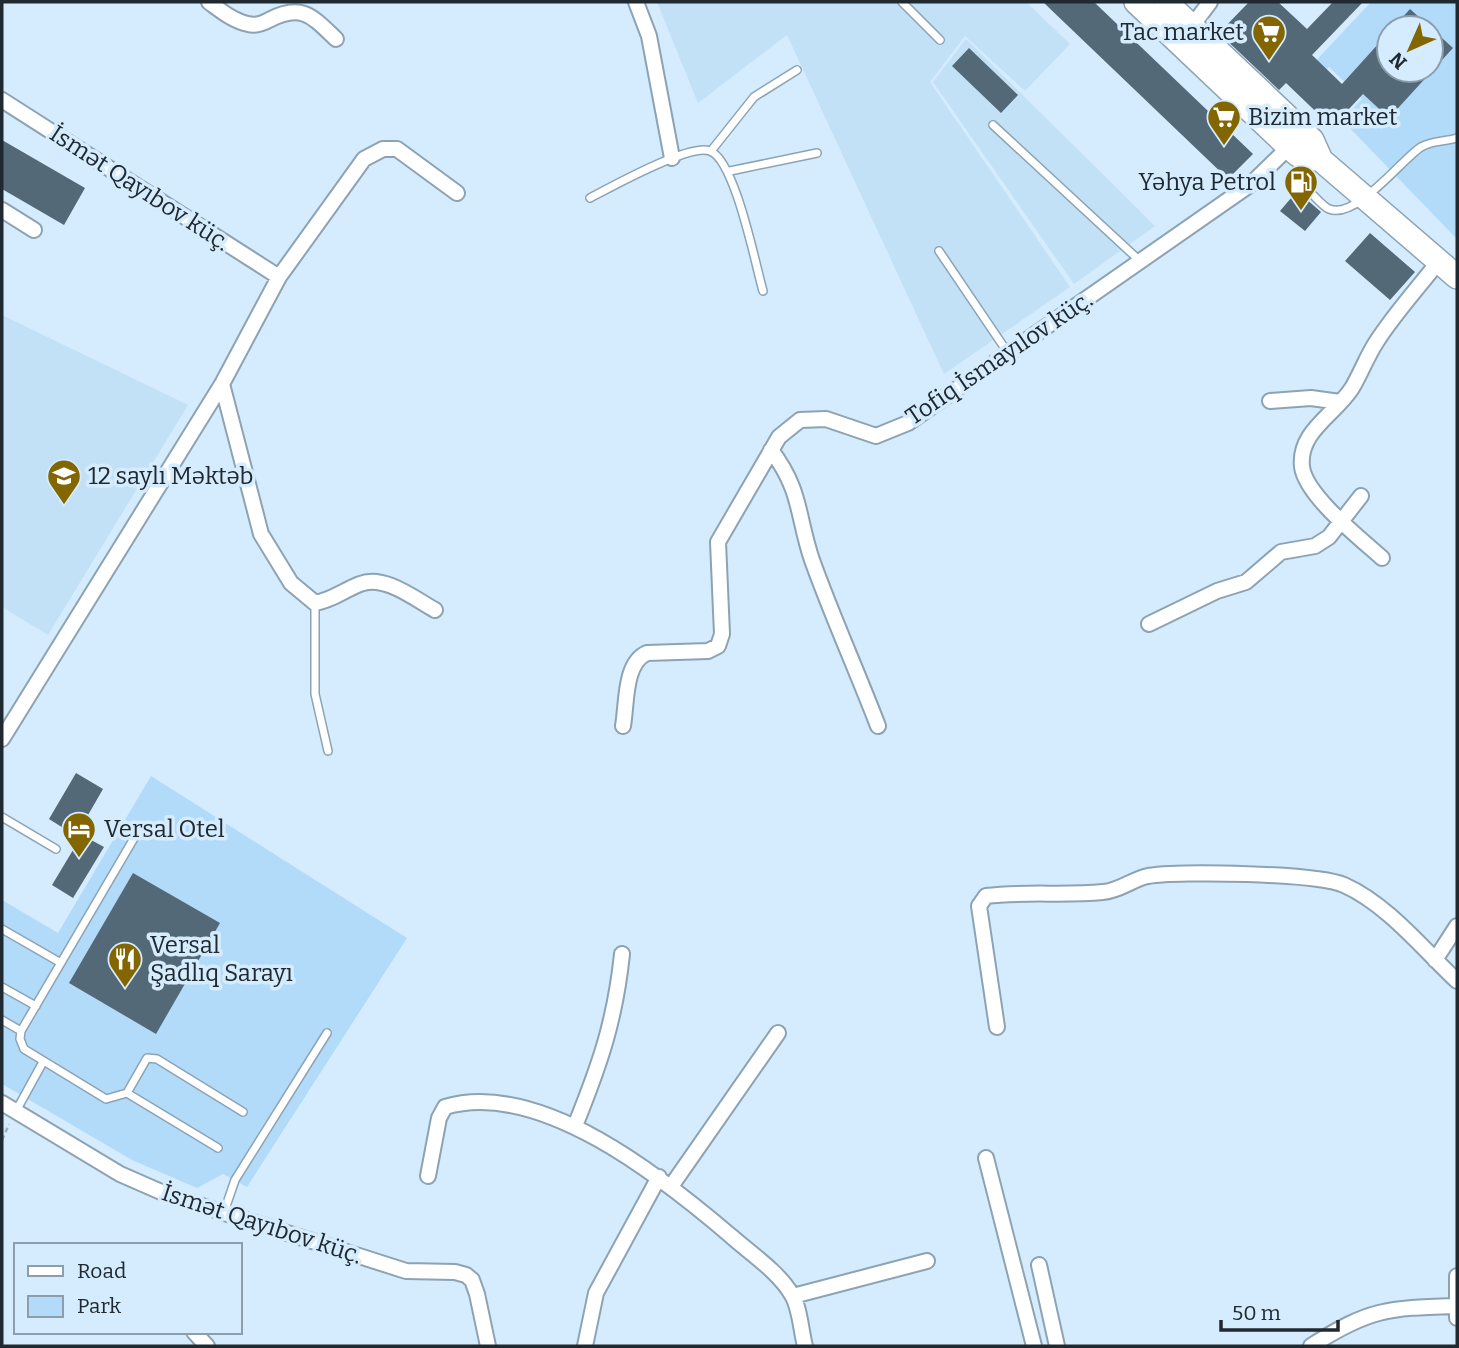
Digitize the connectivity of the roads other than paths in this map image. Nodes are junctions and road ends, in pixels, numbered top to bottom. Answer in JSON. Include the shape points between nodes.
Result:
{"nodes":[{"id":1,"x":209,"y":2,"type":"edge"},
{"id":2,"x":636,"y":2,"type":"edge"},
{"id":3,"x":902,"y":2,"type":"edge"},
{"id":4,"x":1136,"y":2,"type":"edge"},
{"id":5,"x":1166,"y":2,"type":"edge"},
{"id":6,"x":1210,"y":2,"type":"edge"},
{"id":7,"x":1192,"y":26,"type":"junction"},
{"id":8,"x":336,"y":39,"type":"dead end"},
{"id":9,"x":940,"y":40,"type":"dead end"},
{"id":10,"x":797,"y":70,"type":"dead end"},
{"id":11,"x":2,"y":100,"type":"edge"},
{"id":12,"x":993,"y":125,"type":"dead end"},
{"id":13,"x":1457,"y":138,"type":"edge"},
{"id":14,"x":1297,"y":145,"type":"junction"},
{"id":15,"x":711,"y":151,"type":"junction"},
{"id":16,"x":817,"y":153,"type":"dead end"},
{"id":17,"x":672,"y":158,"type":"junction"},
{"id":18,"x":730,"y":171,"type":"junction"},
{"id":19,"x":457,"y":193,"type":"dead end"},
{"id":20,"x":590,"y":198,"type":"dead end"},
{"id":21,"x":1367,"y":198,"type":"junction"},
{"id":22,"x":2,"y":210,"type":"edge"},
{"id":23,"x":34,"y":230,"type":"dead end"},
{"id":24,"x":939,"y":251,"type":"dead end"},
{"id":25,"x":1140,"y":261,"type":"junction"},
{"id":26,"x":1438,"y":261,"type":"junction"},
{"id":27,"x":279,"y":277,"type":"junction"},
{"id":28,"x":1457,"y":277,"type":"edge"},
{"id":29,"x":763,"y":290,"type":"dead end"},
{"id":30,"x":1008,"y":353,"type":"junction"},
{"id":31,"x":222,"y":384,"type":"junction"},
{"id":32,"x":1269,"y":401,"type":"dead end"},
{"id":33,"x":1340,"y":402,"type":"junction"},
{"id":34,"x":771,"y":450,"type":"junction"},
{"id":35,"x":1361,"y":496,"type":"dead end"},
{"id":36,"x":1342,"y":522,"type":"junction"},
{"id":37,"x":1382,"y":558,"type":"dead end"},
{"id":38,"x":315,"y":603,"type":"junction"},
{"id":39,"x":435,"y":610,"type":"dead end"},
{"id":40,"x":1149,"y":624,"type":"dead end"},
{"id":41,"x":623,"y":726,"type":"dead end"},
{"id":42,"x":878,"y":726,"type":"dead end"},
{"id":43,"x":2,"y":739,"type":"edge"},
{"id":44,"x":328,"y":751,"type":"dead end"},
{"id":45,"x":2,"y":817,"type":"edge"},
{"id":46,"x":140,"y":828,"type":"dead end"},
{"id":47,"x":56,"y":849,"type":"dead end"},
{"id":48,"x":1457,"y":926,"type":"edge"},
{"id":49,"x":2,"y":929,"type":"edge"},
{"id":50,"x":622,"y":954,"type":"dead end"},
{"id":51,"x":1435,"y":960,"type":"junction"},
{"id":52,"x":61,"y":963,"type":"junction"},
{"id":53,"x":1457,"y":981,"type":"edge"},
{"id":54,"x":2,"y":987,"type":"edge"},
{"id":55,"x":36,"y":1006,"type":"junction"},
{"id":56,"x":2,"y":1020,"type":"edge"},
{"id":57,"x":997,"y":1027,"type":"dead end"},
{"id":58,"x":22,"y":1031,"type":"junction"},
{"id":59,"x":327,"y":1033,"type":"dead end"},
{"id":60,"x":778,"y":1033,"type":"dead end"},
{"id":61,"x":43,"y":1062,"type":"junction"},
{"id":62,"x":127,"y":1093,"type":"junction"},
{"id":63,"x":2,"y":1103,"type":"edge"},
{"id":64,"x":15,"y":1111,"type":"junction"},
{"id":65,"x":243,"y":1112,"type":"dead end"},
{"id":66,"x":575,"y":1126,"type":"junction"},
{"id":67,"x":218,"y":1148,"type":"dead end"},
{"id":68,"x":986,"y":1158,"type":"dead end"},
{"id":69,"x":428,"y":1176,"type":"dead end"},
{"id":70,"x":665,"y":1181,"type":"junction"},
{"id":71,"x":224,"y":1212,"type":"junction"},
{"id":72,"x":927,"y":1261,"type":"dead end"},
{"id":73,"x":1039,"y":1265,"type":"dead end"},
{"id":74,"x":1457,"y":1276,"type":"edge"},
{"id":75,"x":793,"y":1296,"type":"junction"},
{"id":76,"x":1456,"y":1312,"type":"edge"},
{"id":77,"x":488,"y":1346,"type":"edge"},
{"id":78,"x":585,"y":1346,"type":"edge"},
{"id":79,"x":805,"y":1346,"type":"edge"},
{"id":80,"x":1034,"y":1346,"type":"edge"},
{"id":81,"x":1057,"y":1346,"type":"edge"},
{"id":82,"x":1311,"y":1346,"type":"edge"}],
"edges":[{"from":1,"to":8,"type":"street","via":[[247,24],[259,25],[296,11],[312,16]]},
{"from":2,"to":17,"type":"street","via":[[649,36]]},
{"from":3,"to":9,"type":"lane"},
{"from":4,"to":14,"type":"main road"},
{"from":5,"to":7,"type":"main road"},
{"from":6,"to":7,"type":"street"},
{"from":7,"to":14,"type":"main road"},
{"from":10,"to":15,"type":"lane","via":[[754,97]]},
{"from":11,"to":27,"type":"street","name":"İsmət Qayıbov küç."},
{"from":12,"to":25,"type":"lane"},
{"from":13,"to":21,"type":"lane","via":[[1432,141],[1418,149]]},
{"from":14,"to":21,"type":"main road","via":[[1312,141],[1321,160]]},
{"from":14,"to":21,"type":"lane","via":[[1299,184],[1329,209]]},
{"from":14,"to":25,"type":"street","name":"Tofiq İsmayılov küç.","via":[[1251,184]]},
{"from":15,"to":17,"type":"lane"},
{"from":15,"to":18,"type":"lane"},
{"from":16,"to":18,"type":"lane"},
{"from":17,"to":20,"type":"lane"},
{"from":18,"to":29,"type":"lane"},
{"from":19,"to":27,"type":"street","via":[[397,149],[383,149],[364,159]]},
{"from":21,"to":26,"type":"main road"},
{"from":22,"to":23,"type":"street"},
{"from":24,"to":30,"type":"lane"},
{"from":25,"to":30,"type":"street","name":"Tofiq İsmayılov küç."},
{"from":26,"to":28,"type":"main road"},
{"from":26,"to":33,"type":"street","via":[[1377,341]]},
{"from":27,"to":31,"type":"street"},
{"from":30,"to":34,"type":"street","name":"Tofiq İsmayılov küç.","via":[[908,423],[876,436],[826,419],[800,420]]},
{"from":31,"to":38,"type":"street","via":[[261,534],[291,583]]},
{"from":31,"to":43,"type":"street"},
{"from":32,"to":33,"type":"street","via":[[1311,398]]},
{"from":33,"to":36,"type":"street","via":[[1303,448],[1302,469]]},
{"from":34,"to":41,"type":"street","name":"Tofiq İsmayılov küç.","via":[[718,542],[723,634],[718,646],[708,651],[638,657],[632,666]]},
{"from":34,"to":42,"type":"street","via":[[788,472],[811,557]]},
{"from":35,"to":36,"type":"street"},
{"from":36,"to":37,"type":"street"},
{"from":36,"to":40,"type":"street","via":[[1315,547],[1281,552],[1246,582]]},
{"from":38,"to":39,"type":"street","via":[[329,601],[362,582],[387,584]]},
{"from":38,"to":44,"type":"lane","via":[[315,694]]},
{"from":45,"to":47,"type":"lane"},
{"from":46,"to":52,"type":"lane"},
{"from":48,"to":51,"type":"street"},
{"from":49,"to":52,"type":"lane"},
{"from":50,"to":66,"type":"street","via":[[601,1061]]},
{"from":51,"to":53,"type":"street"},
{"from":51,"to":57,"type":"street","via":[[1365,898],[1325,880],[1178,874],[1146,876],[1106,892],[986,896],[979,906]]},
{"from":52,"to":55,"type":"lane"},
{"from":54,"to":55,"type":"lane"},
{"from":55,"to":58,"type":"lane"},
{"from":56,"to":58,"type":"lane"},
{"from":58,"to":61,"type":"lane","via":[[24,1049]]},
{"from":59,"to":71,"type":"lane","via":[[235,1180]]},
{"from":60,"to":70,"type":"street"},
{"from":61,"to":62,"type":"lane","via":[[106,1099]]},
{"from":61,"to":64,"type":"lane"},
{"from":62,"to":65,"type":"lane","via":[[147,1058],[157,1059]]},
{"from":62,"to":67,"type":"lane"},
{"from":63,"to":64,"type":"street","name":"İsmət Qayıbov küç."},
{"from":64,"to":71,"type":"street","name":"İsmət Qayıbov küç.","via":[[120,1174]]},
{"from":66,"to":69,"type":"street","via":[[506,1104],[445,1107]]},
{"from":66,"to":70,"type":"street"},
{"from":68,"to":80,"type":"street"},
{"from":70,"to":75,"type":"street"},
{"from":70,"to":78,"type":"street","via":[[597,1293]]},
{"from":71,"to":77,"type":"street","name":"İsmət Qayıbov küç.","via":[[406,1271],[466,1275],[477,1294]]},
{"from":72,"to":75,"type":"street"},
{"from":73,"to":81,"type":"street"},
{"from":74,"to":76,"type":"street"},
{"from":75,"to":79,"type":"street"},
{"from":76,"to":82,"type":"street","via":[[1394,1307],[1352,1320]]}]}
